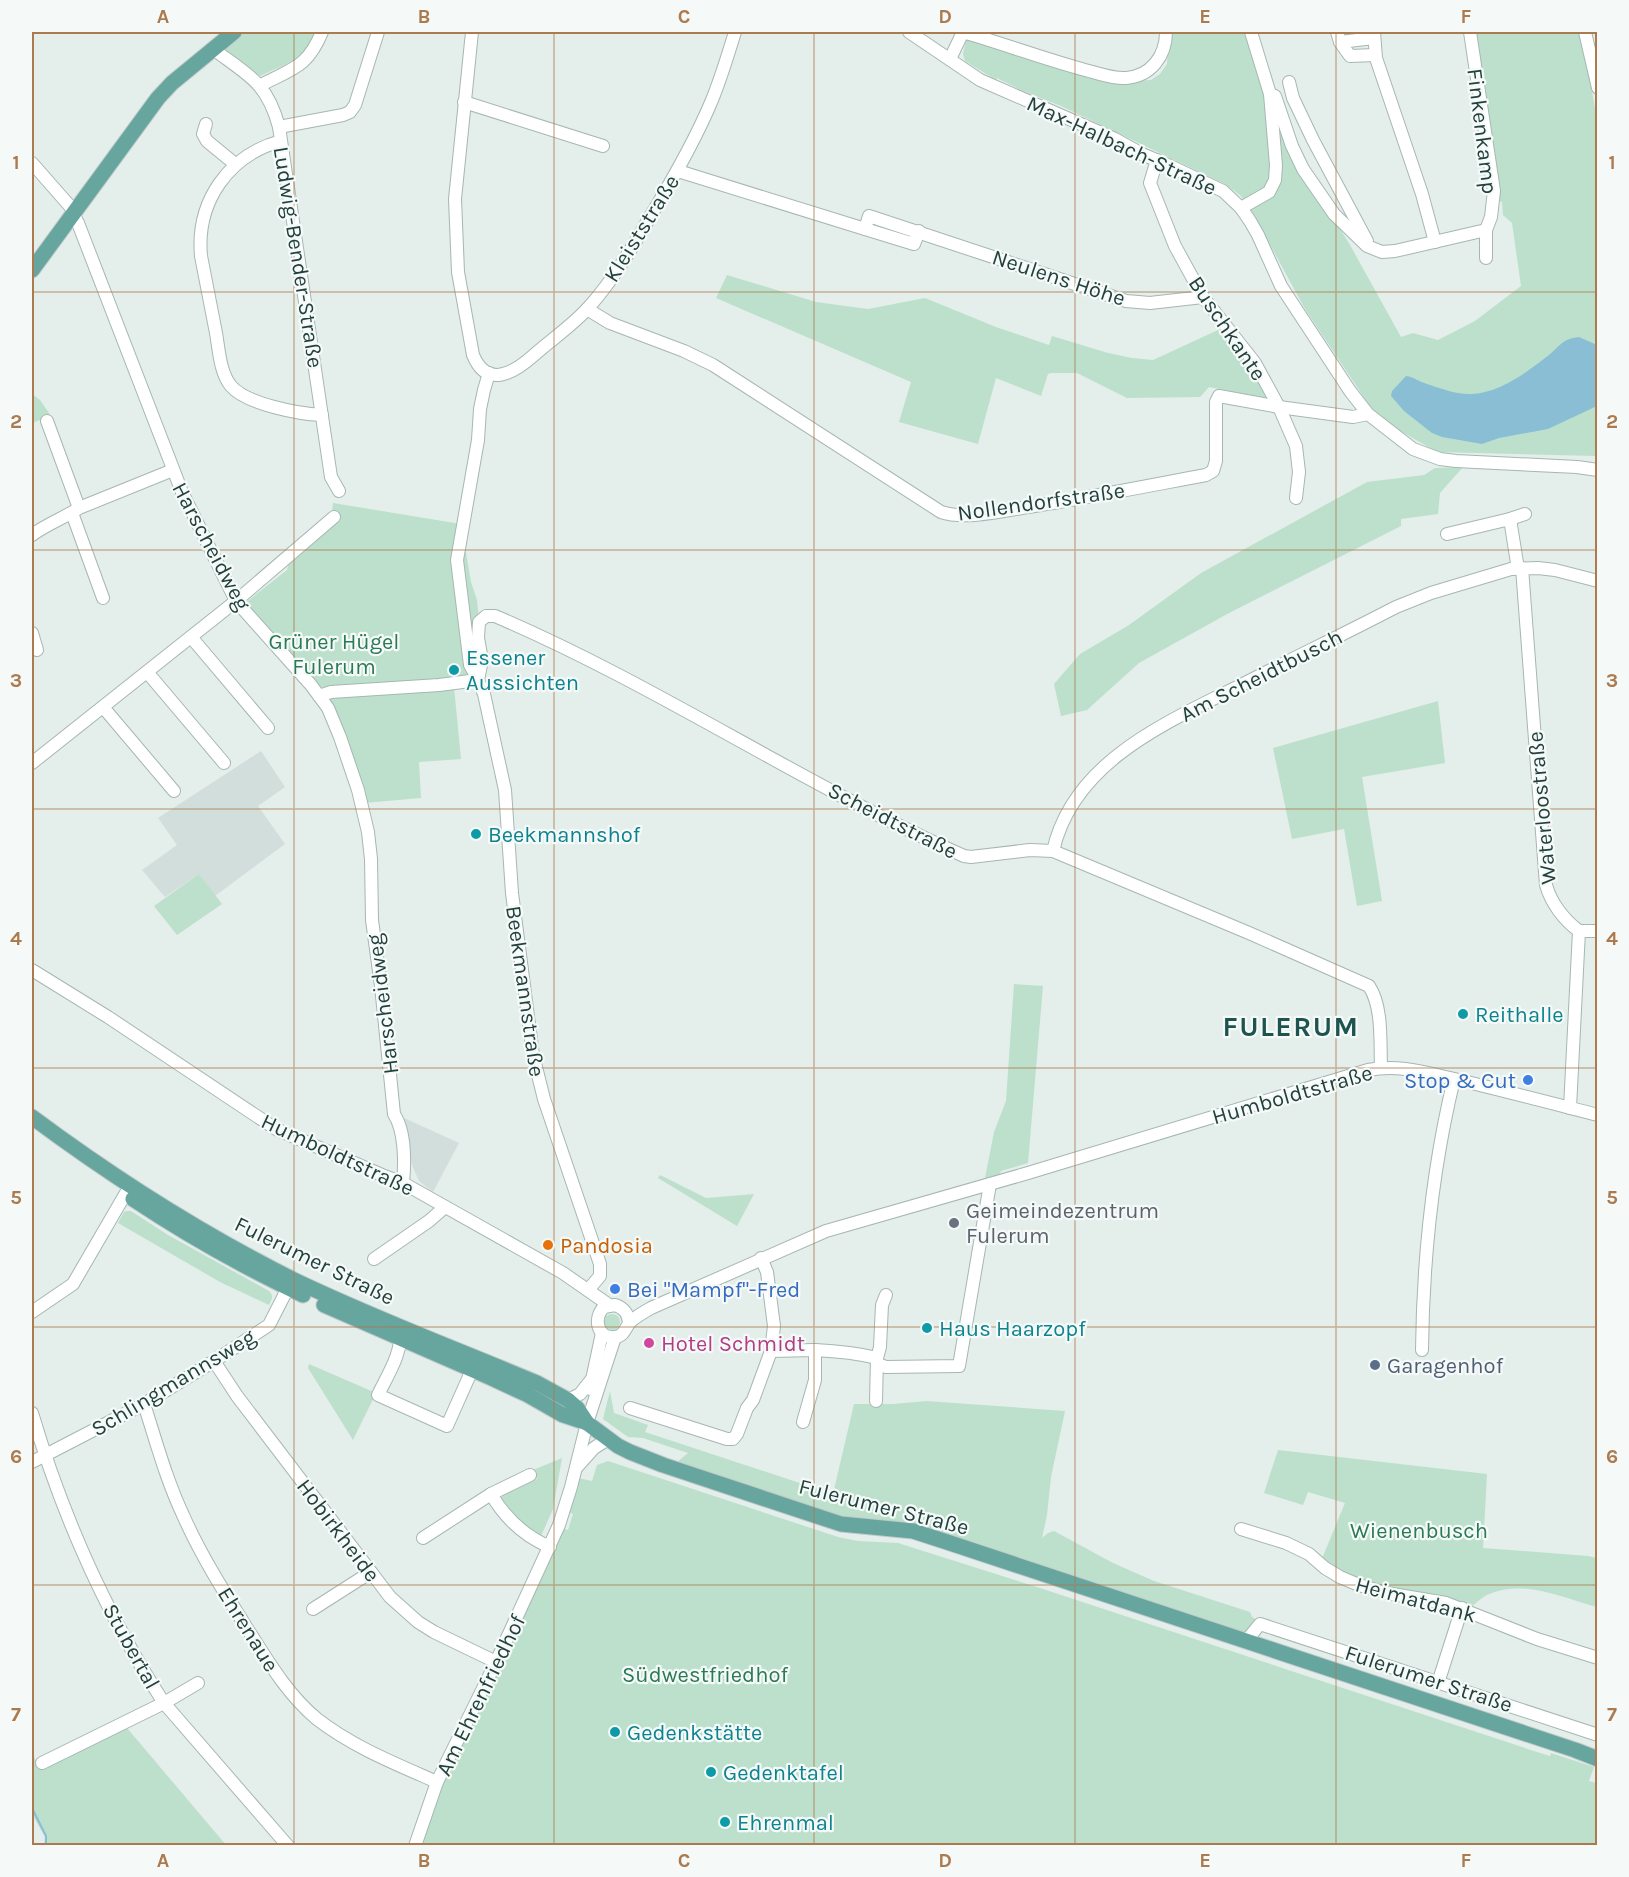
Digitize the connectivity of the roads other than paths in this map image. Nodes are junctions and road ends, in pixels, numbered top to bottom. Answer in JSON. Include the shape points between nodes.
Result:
{"nodes":[{"id":1,"x":234,"y":32,"type":"edge"},
{"id":2,"x":322,"y":32,"type":"edge"},
{"id":3,"x":378,"y":32,"type":"edge"},
{"id":4,"x":472,"y":32,"type":"edge"},
{"id":5,"x":735,"y":32,"type":"edge"},
{"id":6,"x":909,"y":32,"type":"edge"},
{"id":7,"x":1166,"y":32,"type":"edge"},
{"id":8,"x":1251,"y":32,"type":"edge"},
{"id":9,"x":1470,"y":32,"type":"edge"},
{"id":10,"x":1585,"y":32,"type":"edge"},
{"id":11,"x":1374,"y":35,"type":"edge"},
{"id":12,"x":1338,"y":37,"type":"edge"},
{"id":13,"x":213,"y":49,"type":"junction"},
{"id":14,"x":1375,"y":55,"type":"junction"},
{"id":15,"x":950,"y":60,"type":"junction"},
{"id":16,"x":1288,"y":82,"type":"dead end"},
{"id":17,"x":261,"y":85,"type":"junction"},
{"id":18,"x":1598,"y":88,"type":"edge"},
{"id":19,"x":1269,"y":91,"type":"junction"},
{"id":20,"x":464,"y":102,"type":"junction"},
{"id":21,"x":206,"y":124,"type":"dead end"},
{"id":22,"x":279,"y":127,"type":"junction"},
{"id":23,"x":281,"y":141,"type":"junction"},
{"id":24,"x":603,"y":146,"type":"dead end"},
{"id":25,"x":1157,"y":160,"type":"junction"},
{"id":26,"x":32,"y":162,"type":"edge"},
{"id":27,"x":235,"y":164,"type":"junction"},
{"id":28,"x":678,"y":171,"type":"junction"},
{"id":29,"x":1241,"y":208,"type":"junction"},
{"id":30,"x":75,"y":212,"type":"junction"},
{"id":31,"x":1486,"y":230,"type":"junction"},
{"id":32,"x":1435,"y":242,"type":"junction"},
{"id":33,"x":1367,"y":246,"type":"junction"},
{"id":34,"x":1486,"y":258,"type":"dead end"},
{"id":35,"x":32,"y":270,"type":"edge"},
{"id":36,"x":1203,"y":297,"type":"junction"},
{"id":37,"x":587,"y":309,"type":"junction"},
{"id":38,"x":489,"y":373,"type":"junction"},
{"id":39,"x":1279,"y":407,"type":"junction"},
{"id":40,"x":1368,"y":414,"type":"junction"},
{"id":41,"x":322,"y":415,"type":"junction"},
{"id":42,"x":46,"y":422,"type":"dead end"},
{"id":43,"x":1402,"y":440,"type":"junction"},
{"id":44,"x":1598,"y":465,"type":"edge"},
{"id":45,"x":173,"y":470,"type":"junction"},
{"id":46,"x":1598,"y":470,"type":"edge"},
{"id":47,"x":339,"y":491,"type":"dead end"},
{"id":48,"x":1296,"y":498,"type":"dead end"},
{"id":49,"x":75,"y":511,"type":"junction"},
{"id":50,"x":1525,"y":514,"type":"dead end"},
{"id":51,"x":334,"y":518,"type":"dead end"},
{"id":52,"x":1510,"y":519,"type":"junction"},
{"id":53,"x":1447,"y":534,"type":"dead end"},
{"id":54,"x":32,"y":535,"type":"edge"},
{"id":55,"x":1520,"y":568,"type":"junction"},
{"id":56,"x":1598,"y":581,"type":"edge"},
{"id":57,"x":103,"y":598,"type":"dead end"},
{"id":58,"x":236,"y":601,"type":"junction"},
{"id":59,"x":32,"y":633,"type":"edge"},
{"id":60,"x":191,"y":637,"type":"junction"},
{"id":61,"x":37,"y":650,"type":"dead end"},
{"id":62,"x":147,"y":672,"type":"junction"},
{"id":63,"x":478,"y":680,"type":"junction"},
{"id":64,"x":319,"y":696,"type":"junction"},
{"id":65,"x":103,"y":707,"type":"junction"},
{"id":66,"x":268,"y":728,"type":"dead end"},
{"id":67,"x":32,"y":763,"type":"edge"},
{"id":68,"x":224,"y":763,"type":"dead end"},
{"id":69,"x":174,"y":791,"type":"dead end"},
{"id":70,"x":1053,"y":851,"type":"junction"},
{"id":71,"x":1580,"y":931,"type":"junction"},
{"id":72,"x":1598,"y":931,"type":"edge"},
{"id":73,"x":32,"y":970,"type":"edge"},
{"id":74,"x":1381,"y":1068,"type":"junction"},
{"id":75,"x":1454,"y":1079,"type":"junction"},
{"id":76,"x":1570,"y":1108,"type":"junction"},
{"id":77,"x":1598,"y":1115,"type":"edge"},
{"id":78,"x":32,"y":1117,"type":"edge"},
{"id":79,"x":32,"y":1127,"type":"edge"},
{"id":80,"x":403,"y":1183,"type":"junction"},
{"id":81,"x":990,"y":1184,"type":"junction"},
{"id":82,"x":128,"y":1190,"type":"junction"},
{"id":83,"x":445,"y":1207,"type":"junction"},
{"id":84,"x":761,"y":1258,"type":"junction"},
{"id":85,"x":374,"y":1259,"type":"dead end"},
{"id":86,"x":290,"y":1284,"type":"junction"},
{"id":87,"x":588,"y":1290,"type":"junction"},
{"id":88,"x":886,"y":1294,"type":"dead end"},
{"id":89,"x":604,"y":1308,"type":"junction"},
{"id":90,"x":651,"y":1308,"type":"junction"},
{"id":91,"x":625,"y":1310,"type":"junction"},
{"id":92,"x":32,"y":1312,"type":"edge"},
{"id":93,"x":629,"y":1323,"type":"junction"},
{"id":94,"x":400,"y":1333,"type":"junction"},
{"id":95,"x":602,"y":1333,"type":"junction"},
{"id":96,"x":615,"y":1337,"type":"junction"},
{"id":97,"x":815,"y":1350,"type":"junction"},
{"id":98,"x":1422,"y":1350,"type":"dead end"},
{"id":99,"x":771,"y":1351,"type":"junction"},
{"id":100,"x":214,"y":1361,"type":"junction"},
{"id":101,"x":877,"y":1361,"type":"junction"},
{"id":102,"x":478,"y":1366,"type":"junction"},
{"id":103,"x":592,"y":1379,"type":"junction"},
{"id":104,"x":568,"y":1400,"type":"junction"},
{"id":105,"x":876,"y":1401,"type":"dead end"},
{"id":106,"x":144,"y":1404,"type":"junction"},
{"id":107,"x":630,"y":1408,"type":"dead end"},
{"id":108,"x":32,"y":1413,"type":"edge"},
{"id":109,"x":803,"y":1422,"type":"dead end"},
{"id":110,"x":587,"y":1423,"type":"junction"},
{"id":111,"x":608,"y":1439,"type":"junction"},
{"id":112,"x":44,"y":1456,"type":"junction"},
{"id":113,"x":32,"y":1462,"type":"edge"},
{"id":114,"x":574,"y":1471,"type":"junction"},
{"id":115,"x":531,"y":1475,"type":"dead end"},
{"id":116,"x":491,"y":1494,"type":"junction"},
{"id":117,"x":1241,"y":1529,"type":"dead end"},
{"id":118,"x":423,"y":1539,"type":"dead end"},
{"id":119,"x":550,"y":1547,"type":"junction"},
{"id":120,"x":370,"y":1572,"type":"junction"},
{"id":121,"x":1462,"y":1608,"type":"junction"},
{"id":122,"x":314,"y":1609,"type":"dead end"},
{"id":123,"x":1246,"y":1641,"type":"junction"},
{"id":124,"x":1598,"y":1658,"type":"edge"},
{"id":125,"x":496,"y":1662,"type":"junction"},
{"id":126,"x":198,"y":1683,"type":"dead end"},
{"id":127,"x":1438,"y":1683,"type":"junction"},
{"id":128,"x":164,"y":1703,"type":"junction"},
{"id":129,"x":1598,"y":1735,"type":"edge"},
{"id":130,"x":1598,"y":1759,"type":"edge"},
{"id":131,"x":42,"y":1763,"type":"dead end"},
{"id":132,"x":437,"y":1782,"type":"junction"},
{"id":133,"x":288,"y":1845,"type":"edge"},
{"id":134,"x":415,"y":1845,"type":"edge"}],
"edges":[{"from":1,"to":13,"type":"main road"},
{"from":2,"to":17,"type":"street","via":[[315,49],[301,64]]},
{"from":3,"to":22,"type":"street","via":[[350,112]]},
{"from":4,"to":20,"type":"street"},
{"from":5,"to":28,"type":"street","name":"Kleiststraße","via":[[711,101]]},
{"from":6,"to":15,"type":"street","name":"Max-Halbach-Straße"},
{"from":7,"to":15,"type":"street","via":[[1166,43],[1154,66],[1124,78],[963,32]]},
{"from":8,"to":19,"type":"street"},
{"from":9,"to":31,"type":"street","name":"Finkenkamp","via":[[1494,191]]},
{"from":10,"to":18,"type":"street"},
{"from":11,"to":12,"type":"street"},
{"from":11,"to":14,"type":"street"},
{"from":12,"to":14,"type":"street","via":[[1350,56]]},
{"from":13,"to":17,"type":"street","name":"Ludwig-Bender-Straße"},
{"from":13,"to":30,"type":"main road","via":[[158,98]]},
{"from":14,"to":32,"type":"street"},
{"from":15,"to":25,"type":"street","name":"Max-Halbach-Straße","via":[[980,80]]},
{"from":16,"to":33,"type":"street"},
{"from":17,"to":22,"type":"street","name":"Ludwig-Bender-Straße"},
{"from":19,"to":29,"type":"street","via":[[1276,150],[1275,180],[1269,192]]},
{"from":19,"to":33,"type":"street","via":[[1275,96],[1292,146],[1310,180],[1334,214]]},
{"from":20,"to":24,"type":"street"},
{"from":20,"to":38,"type":"street","via":[[455,199],[458,272],[472,350],[476,363]]},
{"from":21,"to":27,"type":"street","via":[[203,134],[207,141]]},
{"from":22,"to":23,"type":"street","name":"Ludwig-Bender-Straße"},
{"from":23,"to":27,"type":"street","via":[[264,145]]},
{"from":23,"to":41,"type":"street","name":"Ludwig-Bender-Straße"},
{"from":25,"to":29,"type":"street","name":"Max-Halbach-Straße","via":[[1223,191]]},
{"from":25,"to":36,"type":"street","name":"Buschkante","via":[[1150,183],[1175,246]]},
{"from":26,"to":30,"type":"street","name":"Harscheidweg"},
{"from":27,"to":41,"type":"street","via":[[208,203],[200,248],[226,378],[231,387],[251,400]]},
{"from":28,"to":36,"type":"street","name":"Neulens Höhe","via":[[865,229],[869,216],[1126,301],[1150,303]]},
{"from":28,"to":37,"type":"street","name":"Kleiststraße","via":[[621,265]]},
{"from":29,"to":40,"type":"street","name":"Max-Halbach-Straße","via":[[1281,286]]},
{"from":30,"to":35,"type":"main road"},
{"from":30,"to":45,"type":"street","name":"Harscheidweg"},
{"from":31,"to":32,"type":"street"},
{"from":31,"to":34,"type":"street","name":"Finkenkamp"},
{"from":32,"to":33,"type":"street","via":[[1382,252]]},
{"from":36,"to":39,"type":"street","name":"Buschkante","via":[[1255,363]]},
{"from":37,"to":38,"type":"street","name":"Kleiststraße","via":[[514,372],[496,376]]},
{"from":37,"to":39,"type":"street","name":"Nollendorfstraße","via":[[713,365],[941,512],[953,516],[1075,500],[1206,475],[1213,471],[1216,461],[1219,396]]},
{"from":38,"to":63,"type":"street","name":"Beekmannstraße","via":[[457,560],[468,658]]},
{"from":39,"to":40,"type":"street","name":"Nollendorfstraße","via":[[1353,417]]},
{"from":39,"to":48,"type":"street","name":"Buschkante","via":[[1299,459]]},
{"from":40,"to":43,"type":"street","name":"Max-Halbach-Straße"},
{"from":41,"to":47,"type":"street","name":"Ludwig-Bender-Straße","via":[[331,477]]},
{"from":42,"to":49,"type":"street"},
{"from":43,"to":44,"type":"street","name":"Max-Halbach-Straße","via":[[1441,452]]},
{"from":43,"to":46,"type":"street","name":"Max-Halbach-Straße","via":[[1413,449],[1440,459]]},
{"from":45,"to":49,"type":"street"},
{"from":45,"to":58,"type":"street","name":"Harscheidweg"},
{"from":49,"to":54,"type":"street"},
{"from":49,"to":57,"type":"street"},
{"from":50,"to":52,"type":"street"},
{"from":51,"to":58,"type":"street"},
{"from":52,"to":53,"type":"street"},
{"from":52,"to":55,"type":"street","name":"Waterloostraße"},
{"from":55,"to":56,"type":"street","name":"Am Scheidtbusch","via":[[1555,570]]},
{"from":55,"to":70,"type":"street","name":"Am Scheidtbusch","via":[[1396,607],[1140,738],[1102,768],[1078,796],[1056,835]]},
{"from":55,"to":71,"type":"street","name":"Waterloostraße","via":[[1546,885],[1555,905]]},
{"from":58,"to":60,"type":"street"},
{"from":58,"to":64,"type":"street","name":"Harscheidweg"},
{"from":59,"to":61,"type":"street"},
{"from":60,"to":62,"type":"street"},
{"from":60,"to":66,"type":"street"},
{"from":62,"to":65,"type":"street"},
{"from":62,"to":68,"type":"street"},
{"from":63,"to":64,"type":"street"},
{"from":63,"to":70,"type":"street","name":"Scheidtstraße","via":[[482,660],[479,622],[486,616],[495,616],[591,661],[880,816],[964,856]]},
{"from":63,"to":87,"type":"street","name":"Beekmannstraße","via":[[505,790],[512,893],[532,1055],[600,1264],[600,1276]]},
{"from":64,"to":80,"type":"street","name":"Harscheidweg","via":[[340,737],[366,821],[372,920],[394,1114],[399,1122],[403,1152]]},
{"from":65,"to":67,"type":"street"},
{"from":65,"to":69,"type":"street"},
{"from":70,"to":74,"type":"street","name":"Scheidtstraße","via":[[1369,986],[1378,1009]]},
{"from":71,"to":72,"type":"street"},
{"from":71,"to":76,"type":"street"},
{"from":73,"to":80,"type":"street","name":"Humboldtstraße","via":[[276,1128]]},
{"from":74,"to":75,"type":"street","name":"Humboldtstraße","via":[[1403,1068]]},
{"from":74,"to":81,"type":"street","name":"Humboldtstraße"},
{"from":75,"to":76,"type":"street","name":"Humboldtstraße"},
{"from":75,"to":98,"type":"street","via":[[1428,1222]]},
{"from":76,"to":77,"type":"street","name":"Humboldtstraße"},
{"from":78,"to":82,"type":"main road","name":"Fulerumer Straße"},
{"from":79,"to":82,"type":"main road","name":"Fulerumer Straße","via":[[74,1159]]},
{"from":80,"to":83,"type":"street","name":"Humboldtstraße"},
{"from":81,"to":84,"type":"street","name":"Humboldtstraße","via":[[826,1231]]},
{"from":81,"to":101,"type":"street","via":[[959,1366],[886,1367]]},
{"from":82,"to":86,"type":"main road","name":"Fulerumer Straße","via":[[205,1244]]},
{"from":82,"to":92,"type":"street","via":[[73,1284]]},
{"from":83,"to":85,"type":"street"},
{"from":83,"to":87,"type":"street","name":"Humboldtstraße"},
{"from":84,"to":90,"type":"street","name":"Humboldtstraße"},
{"from":84,"to":99,"type":"street","via":[[767,1272],[774,1326]]},
{"from":86,"to":94,"type":"main road","name":"Fulerumer Straße"},
{"from":86,"to":100,"type":"street","name":"Schlingmannsweg","via":[[269,1324]]},
{"from":87,"to":89,"type":"street","name":"Humboldtstraße","via":[[593,1303]]},
{"from":88,"to":101,"type":"street"},
{"from":89,"to":91,"type":"street","name":"Humboldtstraße","via":[[620,1306]]},
{"from":89,"to":95,"type":"street","name":"Humboldtstraße","via":[[597,1318]]},
{"from":90,"to":91,"type":"street","name":"Humboldtstraße"},
{"from":90,"to":93,"type":"street","name":"Humboldtstraße"},
{"from":91,"to":93,"type":"street"},
{"from":93,"to":96,"type":"street","name":"Humboldtstraße"},
{"from":94,"to":102,"type":"main road","name":"Fulerumer Straße"},
{"from":94,"to":102,"type":"street","via":[[399,1349],[378,1395],[447,1426]]},
{"from":95,"to":96,"type":"street"},
{"from":95,"to":103,"type":"street"},
{"from":96,"to":110,"type":"street"},
{"from":97,"to":99,"type":"street"},
{"from":97,"to":101,"type":"street","via":[[841,1351]]},
{"from":97,"to":109,"type":"street","via":[[815,1380]]},
{"from":99,"to":107,"type":"street","via":[[733,1439]]},
{"from":100,"to":106,"type":"street","name":"Schlingmannsweg"},
{"from":100,"to":120,"type":"street","name":"Hobirkheide"},
{"from":101,"to":105,"type":"street"},
{"from":102,"to":104,"type":"main road","name":"Fulerumer Straße","via":[[537,1383]]},
{"from":102,"to":110,"type":"main road","name":"Fulerumer Straße","via":[[563,1415]]},
{"from":103,"to":104,"type":"street","via":[[580,1394]]},
{"from":103,"to":110,"type":"street"},
{"from":104,"to":110,"type":"main road","name":"Fulerumer Straße"},
{"from":106,"to":112,"type":"street","name":"Schlingmannsweg"},
{"from":106,"to":132,"type":"street","name":"Ehrenaue","via":[[183,1517],[279,1677],[303,1706],[328,1727],[370,1752]]},
{"from":108,"to":112,"type":"street","name":"Stubertal"},
{"from":110,"to":111,"type":"main road","name":"Fulerumer Straße"},
{"from":110,"to":114,"type":"street","name":"Am Ehrenfriedhof"},
{"from":111,"to":114,"type":"street","name":"Am Ehrenfriedhof","via":[[594,1448]]},
{"from":111,"to":123,"type":"main road","name":"Fulerumer Straße","via":[[663,1465],[841,1524],[913,1532]]},
{"from":112,"to":113,"type":"street","name":"Schlingmannsweg"},
{"from":112,"to":128,"type":"street","name":"Stubertal","via":[[111,1612]]},
{"from":114,"to":119,"type":"street","name":"Am Ehrenfriedhof"},
{"from":115,"to":116,"type":"street"},
{"from":116,"to":118,"type":"street"},
{"from":116,"to":119,"type":"street","via":[[510,1520]]},
{"from":117,"to":121,"type":"street","name":"Heimatdank","via":[[1286,1543],[1359,1585]]},
{"from":119,"to":125,"type":"street","name":"Am Ehrenfriedhof"},
{"from":120,"to":122,"type":"street"},
{"from":120,"to":125,"type":"street","name":"Hobirkheide","via":[[418,1622]]},
{"from":121,"to":124,"type":"street","name":"Heimatdank","via":[[1537,1639]]},
{"from":121,"to":127,"type":"street","name":"Fulerumer Straße"},
{"from":123,"to":127,"type":"street","name":"Fulerumer Straße","via":[[1260,1624]]},
{"from":123,"to":130,"type":"main road","name":"Fulerumer Straße"},
{"from":125,"to":132,"type":"street","name":"Am Ehrenfriedhof"},
{"from":126,"to":128,"type":"street"},
{"from":127,"to":129,"type":"street","name":"Fulerumer Straße"},
{"from":128,"to":131,"type":"street"},
{"from":128,"to":133,"type":"street","name":"Stubertal"},
{"from":132,"to":134,"type":"street","name":"Am Ehrenfriedhof"}]}
